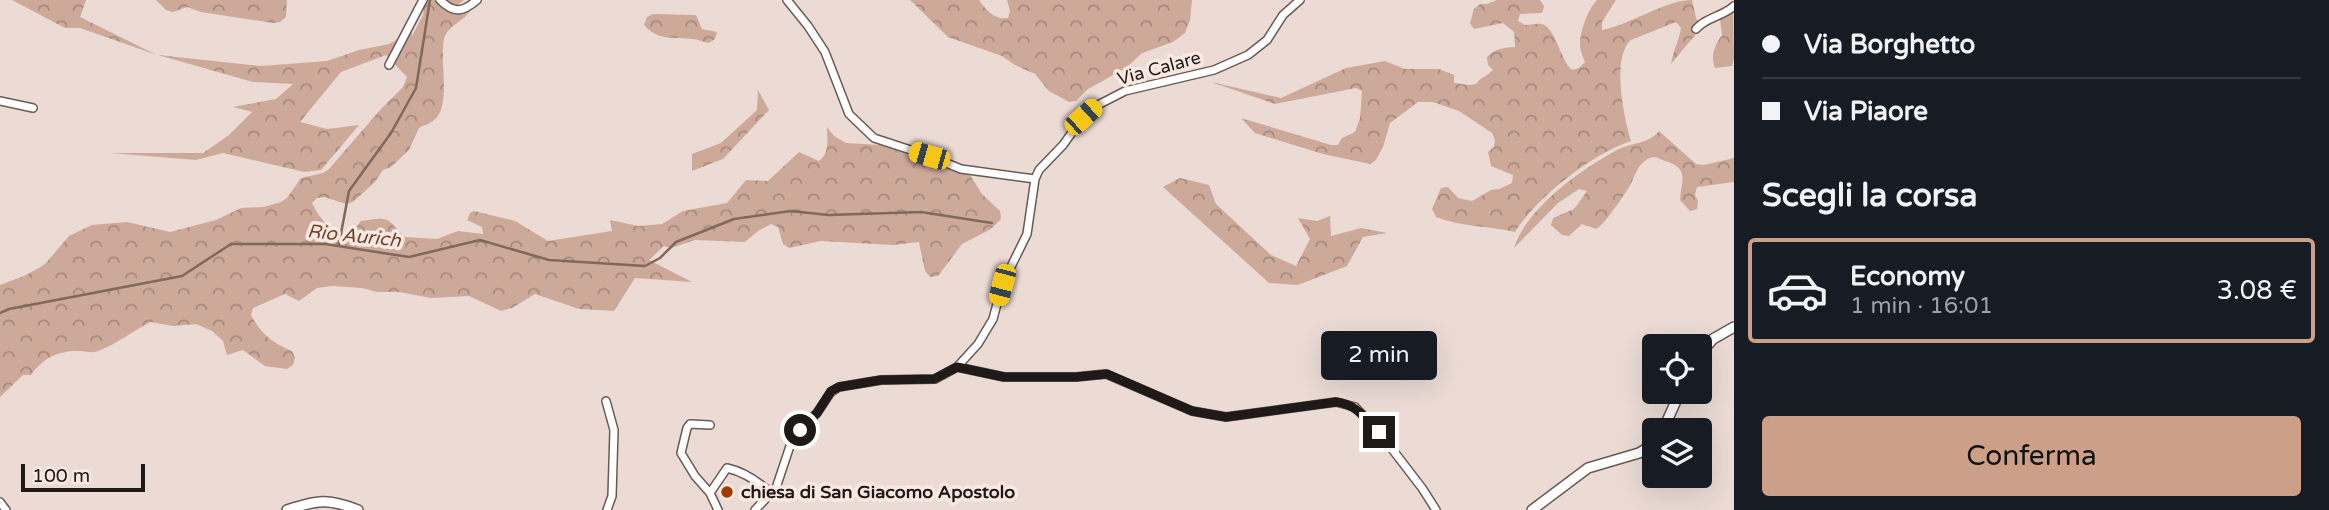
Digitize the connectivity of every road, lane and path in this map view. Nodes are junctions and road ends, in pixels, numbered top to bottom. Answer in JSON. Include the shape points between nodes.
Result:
{"nodes":[{"id":1,"x":424,"y":0,"type":"edge"},
{"id":2,"x":440,"y":0,"type":"edge"},
{"id":3,"x":477,"y":0,"type":"edge"},
{"id":4,"x":787,"y":0,"type":"edge"},
{"id":5,"x":1300,"y":0,"type":"edge"},
{"id":6,"x":1734,"y":6,"type":"edge"},
{"id":7,"x":1696,"y":29,"type":"dead end"},
{"id":8,"x":389,"y":65,"type":"dead end"},
{"id":9,"x":0,"y":101,"type":"edge"},
{"id":10,"x":33,"y":108,"type":"dead end"},
{"id":11,"x":1035,"y":179,"type":"junction"},
{"id":12,"x":1734,"y":327,"type":"edge"},
{"id":13,"x":1712,"y":340,"type":"edge"},
{"id":14,"x":957,"y":367,"type":"junction"},
{"id":15,"x":606,"y":401,"type":"dead end"},
{"id":16,"x":710,"y":425,"type":"dead end"},
{"id":17,"x":1642,"y":451,"type":"edge"},
{"id":18,"x":710,"y":493,"type":"junction"},
{"id":19,"x":772,"y":494,"type":"junction"},
{"id":20,"x":0,"y":502,"type":"edge"},
{"id":21,"x":6,"y":510,"type":"edge"},
{"id":22,"x":287,"y":510,"type":"edge"},
{"id":23,"x":358,"y":510,"type":"edge"},
{"id":24,"x":607,"y":510,"type":"edge"},
{"id":25,"x":718,"y":510,"type":"edge"},
{"id":26,"x":755,"y":510,"type":"edge"},
{"id":27,"x":1436,"y":510,"type":"edge"},
{"id":28,"x":1532,"y":510,"type":"edge"}],
"edges":[{"from":1,"to":8,"type":"street"},
{"from":2,"to":3,"type":"street","via":[[457,11]]},
{"from":4,"to":11,"type":"street","via":[[825,52],[849,114],[874,138],[961,169]]},
{"from":5,"to":11,"type":"street","name":"Via Calare","via":[[1283,15],[1267,40],[1248,55],[1214,70],[1125,91],[1094,107]]},
{"from":6,"to":7,"type":"street"},
{"from":9,"to":10,"type":"street"},
{"from":11,"to":14,"type":"street","via":[[1027,234],[1002,285],[993,319]]},
{"from":12,"to":13,"type":"street"},
{"from":14,"to":19,"type":"street","via":[[934,379],[881,380],[831,391],[790,446]]},
{"from":14,"to":27,"type":"street","via":[[1004,377],[1107,374],[1213,416],[1345,403],[1379,432]]},
{"from":15,"to":24,"type":"street","via":[[614,430],[612,496]]},
{"from":16,"to":18,"type":"street","via":[[690,424],[681,453]]},
{"from":17,"to":28,"type":"street","via":[[1588,468]]},
{"from":18,"to":19,"type":"street","via":[[727,468],[758,481]]},
{"from":18,"to":25,"type":"street"},
{"from":19,"to":26,"type":"street"},
{"from":20,"to":21,"type":"street"},
{"from":22,"to":23,"type":"street","via":[[315,500],[335,500]]}]}
